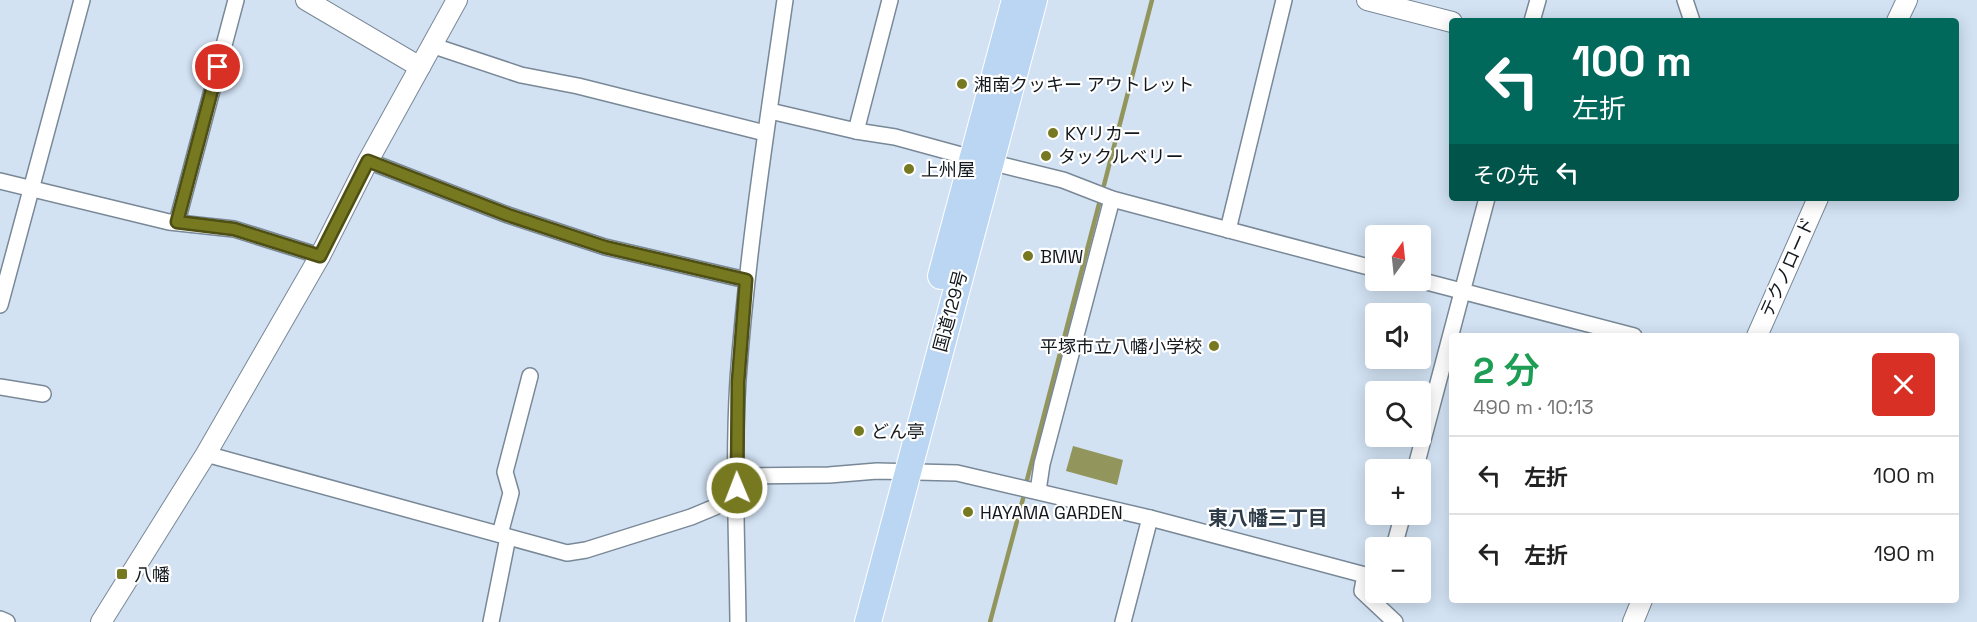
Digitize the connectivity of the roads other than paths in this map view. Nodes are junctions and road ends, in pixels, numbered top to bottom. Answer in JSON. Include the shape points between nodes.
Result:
{"nodes":[{"id":1,"x":82,"y":0,"type":"edge"},
{"id":2,"x":236,"y":0,"type":"edge"},
{"id":3,"x":306,"y":0,"type":"edge"},
{"id":4,"x":457,"y":0,"type":"edge"},
{"id":5,"x":785,"y":0,"type":"edge"},
{"id":6,"x":890,"y":0,"type":"edge"},
{"id":7,"x":1015,"y":0,"type":"edge"},
{"id":8,"x":1034,"y":0,"type":"edge"},
{"id":9,"x":1284,"y":0,"type":"edge"},
{"id":10,"x":1367,"y":0,"type":"edge"},
{"id":11,"x":1538,"y":0,"type":"edge"},
{"id":12,"x":1685,"y":0,"type":"edge"},
{"id":13,"x":1907,"y":0,"type":"edge"},
{"id":14,"x":1533,"y":18,"type":"edge"},
{"id":15,"x":1691,"y":18,"type":"edge"},
{"id":16,"x":1898,"y":18,"type":"edge"},
{"id":17,"x":1449,"y":21,"type":"edge"},
{"id":18,"x":431,"y":45,"type":"junction"},
{"id":19,"x":420,"y":67,"type":"junction"},
{"id":20,"x":770,"y":111,"type":"junction"},
{"id":21,"x":856,"y":131,"type":"junction"},
{"id":22,"x":765,"y":134,"type":"junction"},
{"id":23,"x":981,"y":160,"type":"junction"},
{"id":24,"x":368,"y":161,"type":"junction"},
{"id":25,"x":0,"y":180,"type":"edge"},
{"id":26,"x":31,"y":189,"type":"junction"},
{"id":27,"x":1112,"y":199,"type":"junction"},
{"id":28,"x":1485,"y":201,"type":"edge"},
{"id":29,"x":1817,"y":201,"type":"edge"},
{"id":30,"x":177,"y":222,"type":"junction"},
{"id":31,"x":1228,"y":230,"type":"junction"},
{"id":32,"x":320,"y":256,"type":"junction"},
{"id":33,"x":1365,"y":266,"type":"edge"},
{"id":34,"x":746,"y":280,"type":"junction"},
{"id":35,"x":1431,"y":283,"type":"edge"},
{"id":36,"x":1462,"y":292,"type":"junction"},
{"id":37,"x":0,"y":305,"type":"edge"},
{"id":38,"x":1451,"y":333,"type":"edge"},
{"id":39,"x":1622,"y":333,"type":"edge"},
{"id":40,"x":1757,"y":333,"type":"edge"},
{"id":41,"x":1449,"y":341,"type":"edge"},
{"id":42,"x":530,"y":376,"type":"dead end"},
{"id":43,"x":0,"y":387,"type":"edge"},
{"id":44,"x":43,"y":393,"type":"dead end"},
{"id":45,"x":206,"y":454,"type":"junction"},
{"id":46,"x":1418,"y":459,"type":"edge"},
{"id":47,"x":899,"y":472,"type":"junction"},
{"id":48,"x":737,"y":482,"type":"junction"},
{"id":49,"x":1038,"y":491,"type":"junction"},
{"id":50,"x":1150,"y":518,"type":"junction"},
{"id":51,"x":504,"y":535,"type":"junction"},
{"id":52,"x":1365,"y":568,"type":"edge"},
{"id":53,"x":1375,"y":603,"type":"edge"},
{"id":54,"x":1641,"y":603,"type":"edge"},
{"id":55,"x":0,"y":619,"type":"edge"},
{"id":56,"x":7,"y":622,"type":"edge"},
{"id":57,"x":101,"y":622,"type":"edge"},
{"id":58,"x":492,"y":622,"type":"edge"},
{"id":59,"x":738,"y":622,"type":"edge"},
{"id":60,"x":850,"y":622,"type":"edge"},
{"id":61,"x":868,"y":622,"type":"edge"},
{"id":62,"x":1123,"y":622,"type":"edge"},
{"id":63,"x":1395,"y":622,"type":"edge"},
{"id":64,"x":1633,"y":622,"type":"edge"}],
"edges":[{"from":1,"to":26,"type":"street"},
{"from":2,"to":30,"type":"street"},
{"from":3,"to":19,"type":"street"},
{"from":4,"to":18,"type":"street"},
{"from":5,"to":20,"type":"street"},
{"from":6,"to":21,"type":"street"},
{"from":7,"to":23,"type":"highway","name":"国道129号"},
{"from":8,"to":23,"type":"highway","name":"国道129号"},
{"from":9,"to":31,"type":"street"},
{"from":10,"to":17,"type":"street"},
{"from":11,"to":14,"type":"street"},
{"from":12,"to":15,"type":"street"},
{"from":13,"to":16,"type":"street"},
{"from":18,"to":19,"type":"street"},
{"from":18,"to":22,"type":"street","via":[[521,75]]},
{"from":19,"to":24,"type":"street"},
{"from":20,"to":21,"type":"street"},
{"from":20,"to":22,"type":"street"},
{"from":21,"to":23,"type":"street"},
{"from":22,"to":34,"type":"street"},
{"from":23,"to":27,"type":"street","via":[[1063,180]]},
{"from":23,"to":47,"type":"highway","name":"国道129号"},
{"from":24,"to":32,"type":"street"},
{"from":24,"to":34,"type":"street","via":[[508,215],[605,247]]},
{"from":25,"to":26,"type":"street"},
{"from":26,"to":30,"type":"street"},
{"from":26,"to":37,"type":"street"},
{"from":27,"to":31,"type":"street"},
{"from":27,"to":49,"type":"street"},
{"from":28,"to":36,"type":"street"},
{"from":29,"to":40,"type":"street","name":"テクノロード"},
{"from":30,"to":32,"type":"street","via":[[234,229]]},
{"from":31,"to":33,"type":"street"},
{"from":32,"to":45,"type":"street"},
{"from":34,"to":48,"type":"street","via":[[738,382]]},
{"from":35,"to":36,"type":"street"},
{"from":36,"to":38,"type":"street"},
{"from":36,"to":39,"type":"street"},
{"from":41,"to":46,"type":"street"},
{"from":42,"to":51,"type":"street","via":[[505,472],[511,493]]},
{"from":43,"to":44,"type":"street"},
{"from":45,"to":51,"type":"street"},
{"from":45,"to":57,"type":"street"},
{"from":47,"to":48,"type":"street"},
{"from":47,"to":49,"type":"street","via":[[957,473]]},
{"from":47,"to":60,"type":"highway","name":"国道129号"},
{"from":47,"to":61,"type":"highway","name":"国道129号"},
{"from":48,"to":51,"type":"street","via":[[715,507],[586,550],[567,553]]},
{"from":48,"to":59,"type":"street"},
{"from":49,"to":50,"type":"street"},
{"from":50,"to":52,"type":"street"},
{"from":50,"to":62,"type":"street"},
{"from":51,"to":58,"type":"street"},
{"from":53,"to":63,"type":"street"},
{"from":54,"to":64,"type":"street"},
{"from":55,"to":56,"type":"street"}]}
